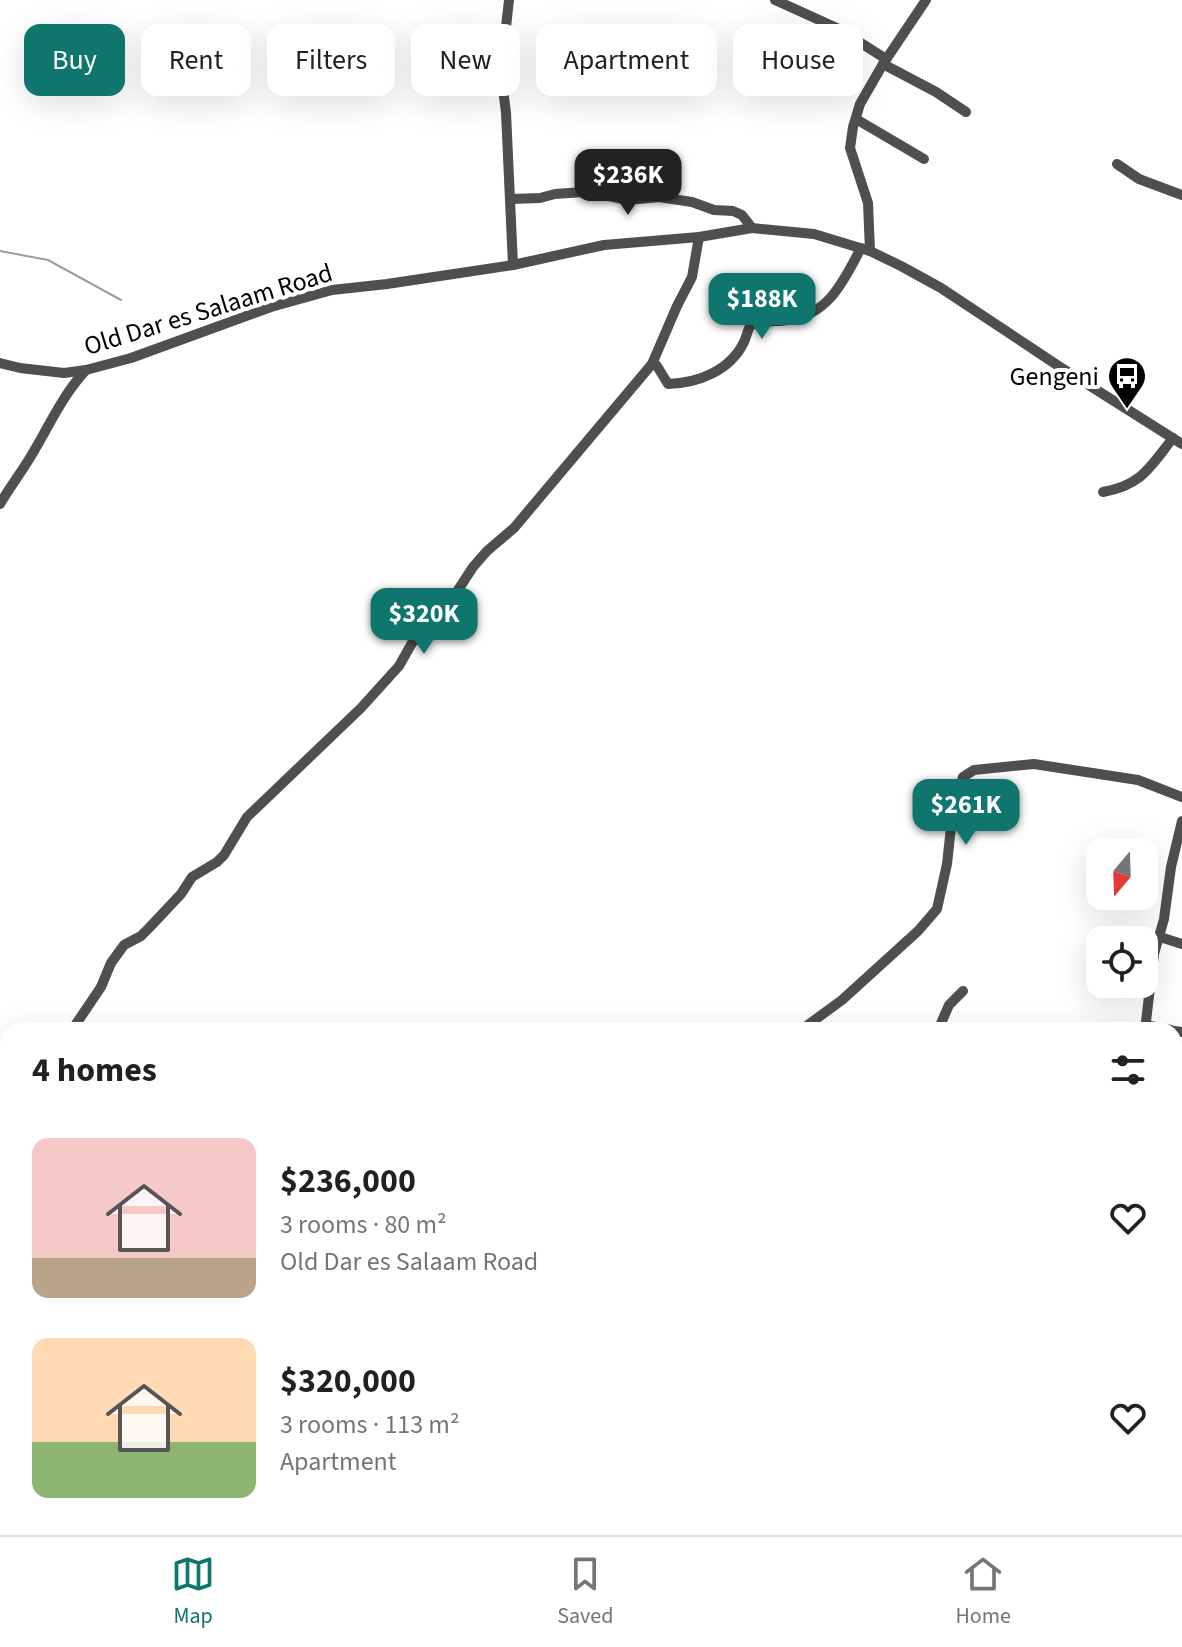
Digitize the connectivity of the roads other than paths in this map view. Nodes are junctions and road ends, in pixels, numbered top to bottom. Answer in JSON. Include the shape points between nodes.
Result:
{"nodes":[{"id":1,"x":509,"y":0,"type":"edge"},
{"id":2,"x":775,"y":0,"type":"edge"},
{"id":3,"x":921,"y":2,"type":"edge"},
{"id":4,"x":884,"y":62,"type":"junction"},
{"id":5,"x":966,"y":112,"type":"dead end"},
{"id":6,"x":856,"y":119,"type":"junction"},
{"id":7,"x":924,"y":159,"type":"dead end"},
{"id":8,"x":1117,"y":164,"type":"dead end"},
{"id":9,"x":1182,"y":195,"type":"edge"},
{"id":10,"x":511,"y":199,"type":"junction"},
{"id":11,"x":752,"y":228,"type":"junction"},
{"id":12,"x":699,"y":237,"type":"junction"},
{"id":13,"x":866,"y":250,"type":"junction"},
{"id":14,"x":513,"y":265,"type":"junction"},
{"id":15,"x":0,"y":363,"type":"edge"},
{"id":16,"x":652,"y":364,"type":"junction"},
{"id":17,"x":86,"y":370,"type":"junction"},
{"id":18,"x":1177,"y":441,"type":"edge"},
{"id":19,"x":1103,"y":492,"type":"dead end"},
{"id":20,"x":0,"y":504,"type":"edge"},
{"id":21,"x":1182,"y":797,"type":"edge"},
{"id":22,"x":1182,"y":821,"type":"edge"},
{"id":23,"x":1160,"y":937,"type":"junction"},
{"id":24,"x":1182,"y":944,"type":"edge"},
{"id":25,"x":963,"y":991,"type":"dead end"},
{"id":26,"x":77,"y":1022,"type":"edge"},
{"id":27,"x":812,"y":1022,"type":"edge"},
{"id":28,"x":942,"y":1022,"type":"edge"},
{"id":29,"x":1146,"y":1022,"type":"edge"}],
"edges":[{"from":1,"to":10,"type":"street","via":[[501,72]]},
{"from":2,"to":4,"type":"street","via":[[839,29]]},
{"from":3,"to":4,"type":"street"},
{"from":4,"to":5,"type":"street"},
{"from":4,"to":6,"type":"street"},
{"from":6,"to":7,"type":"street"},
{"from":6,"to":13,"type":"street","via":[[850,148],[868,203]]},
{"from":8,"to":9,"type":"street","via":[[1139,179]]},
{"from":10,"to":11,"type":"street","via":[[583,192],[627,200],[659,197],[733,211]]},
{"from":10,"to":14,"type":"street"},
{"from":11,"to":12,"type":"street","name":"Old Dar es Salaam Road"},
{"from":11,"to":13,"type":"street","name":"Old Dar es Salaam Road","via":[[814,234]]},
{"from":12,"to":14,"type":"street","name":"Old Dar es Salaam Road","via":[[604,245]]},
{"from":12,"to":16,"type":"street","via":[[692,277]]},
{"from":13,"to":16,"type":"street","via":[[827,304],[790,320],[751,325],[738,351],[715,372],[668,384]]},
{"from":13,"to":18,"type":"street","name":"Old Dar es Salaam Road","via":[[941,288]]},
{"from":14,"to":17,"type":"street","name":"Old Dar es Salaam Road","via":[[332,290]]},
{"from":15,"to":17,"type":"street","name":"Old Dar es Salaam Road","via":[[64,373]]},
{"from":16,"to":26,"type":"street","via":[[514,528],[480,559],[445,610],[361,708],[247,817],[217,862],[192,877],[141,936],[124,945]]},
{"from":17,"to":20,"type":"street"},
{"from":18,"to":19,"type":"street","via":[[1133,483]]},
{"from":21,"to":27,"type":"street","via":[[1138,780],[1034,764],[974,770],[963,777],[952,818],[937,909]]},
{"from":22,"to":23,"type":"street"},
{"from":23,"to":24,"type":"street"},
{"from":23,"to":29,"type":"street"},
{"from":25,"to":28,"type":"street"}]}
